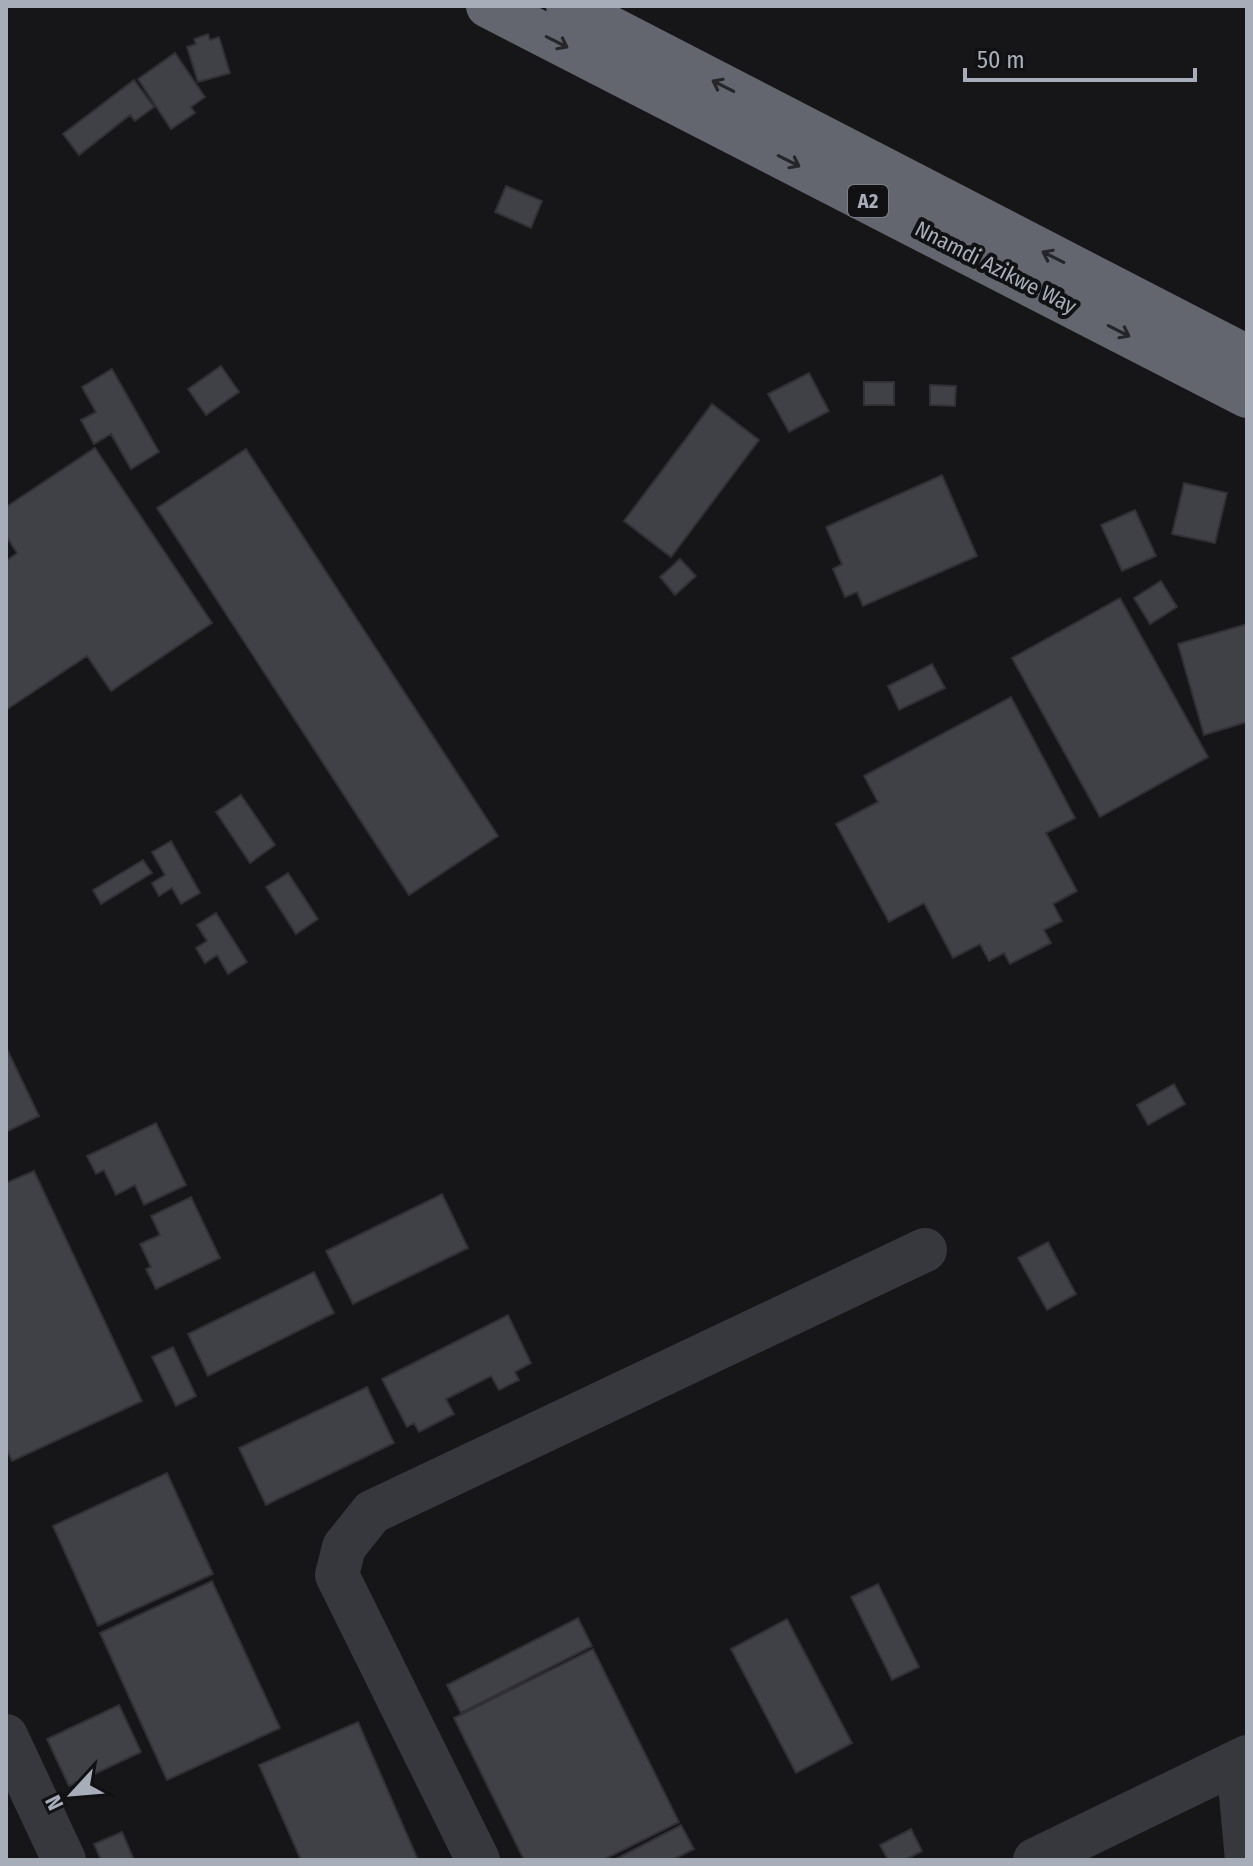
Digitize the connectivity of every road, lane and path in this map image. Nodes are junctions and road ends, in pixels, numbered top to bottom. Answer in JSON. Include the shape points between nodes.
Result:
{"nodes":[{"id":1,"x":488,"y":6,"type":"edge"},
{"id":2,"x":568,"y":6,"type":"edge"},
{"id":3,"x":1247,"y":357,"type":"edge"},
{"id":4,"x":1247,"y":396,"type":"edge"},
{"id":5,"x":925,"y":1250,"type":"dead end"},
{"id":6,"x":6,"y":1736,"type":"edge"},
{"id":7,"x":1242,"y":1760,"type":"edge"},
{"id":8,"x":64,"y":1860,"type":"edge"},
{"id":9,"x":478,"y":1860,"type":"edge"},
{"id":10,"x":1035,"y":1860,"type":"edge"},
{"id":11,"x":1247,"y":1860,"type":"edge"}],
"edges":[{"from":1,"to":4,"type":"highway","name":"Nnamdi Azikwe Way","number":"A2","one_way":true},
{"from":3,"to":2,"type":"highway","name":"Nnamdi Azikwe Way","number":"A2","one_way":true},
{"from":5,"to":9,"type":"street","via":[[372,1512],[344,1547],[337,1575]]},
{"from":6,"to":8,"type":"street"},
{"from":7,"to":10,"type":"street"},
{"from":7,"to":11,"type":"street"}]}
